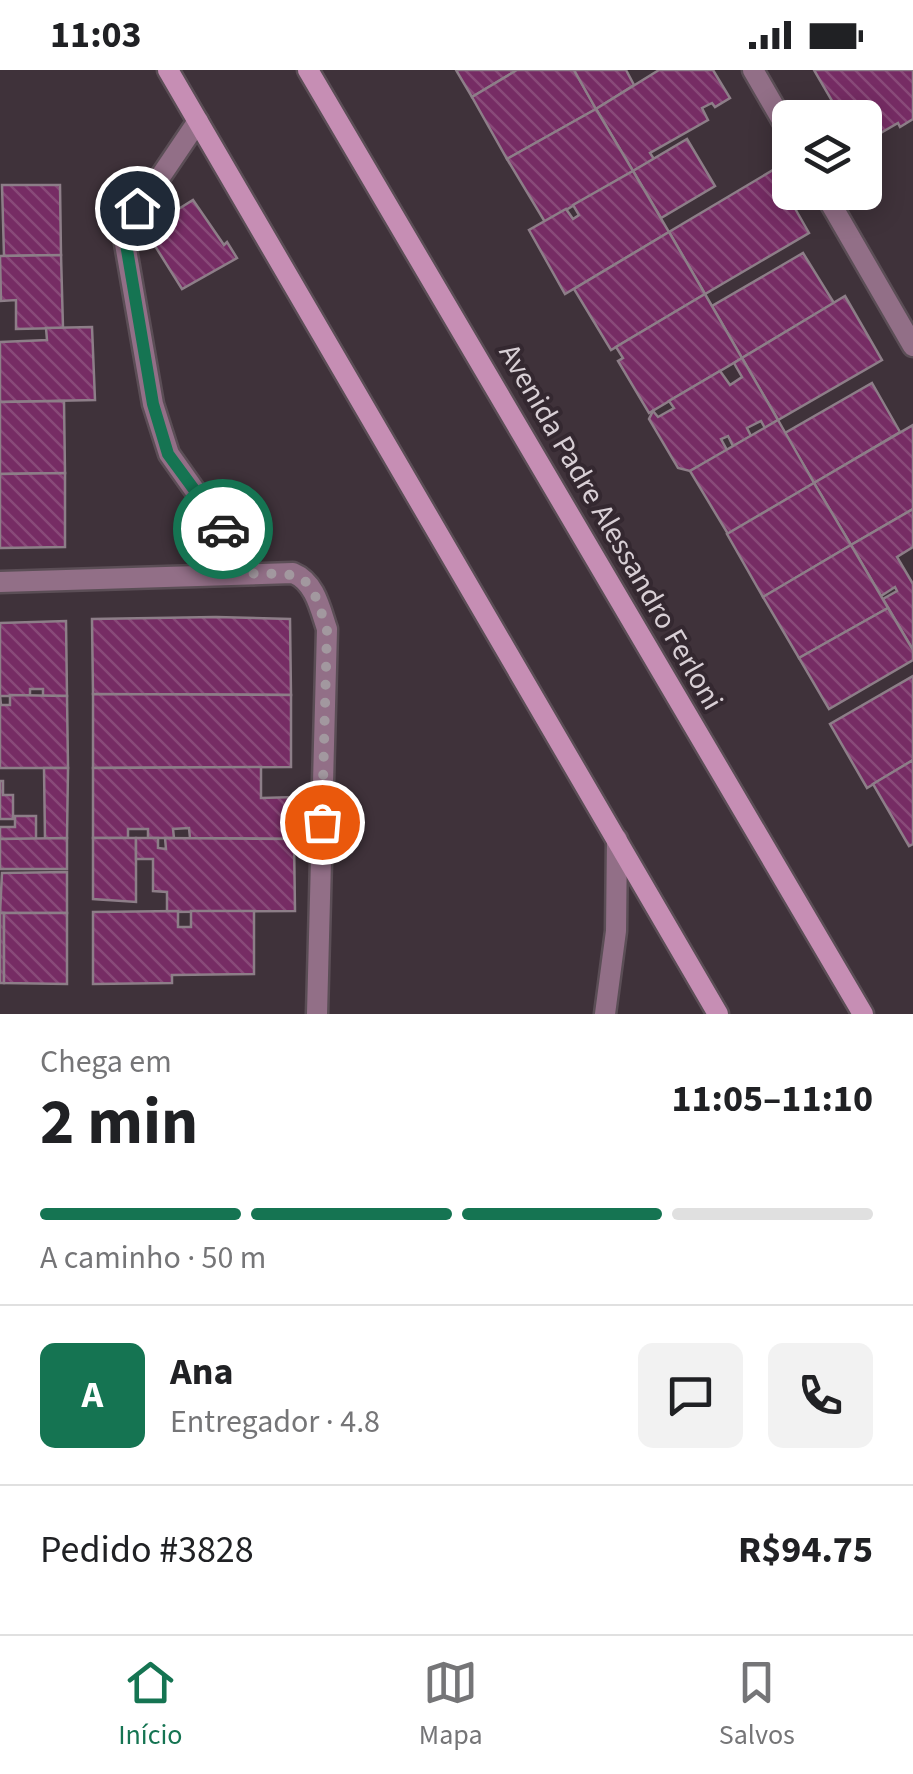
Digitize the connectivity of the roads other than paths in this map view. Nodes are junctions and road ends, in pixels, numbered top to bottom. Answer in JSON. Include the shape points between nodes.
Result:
{"nodes":[{"id":1,"x":168,"y":70,"type":"edge"},
{"id":2,"x":308,"y":70,"type":"edge"},
{"id":3,"x":753,"y":70,"type":"edge"},
{"id":4,"x":772,"y":103,"type":"edge"},
{"id":5,"x":198,"y":121,"type":"junction"},
{"id":6,"x":834,"y":210,"type":"edge"},
{"id":7,"x":913,"y":346,"type":"edge"},
{"id":8,"x":254,"y":574,"type":"junction"},
{"id":9,"x":0,"y":582,"type":"edge"},
{"id":10,"x":617,"y":839,"type":"junction"},
{"id":11,"x":317,"y":1014,"type":"edge"},
{"id":12,"x":605,"y":1014,"type":"edge"},
{"id":13,"x":718,"y":1014,"type":"edge"},
{"id":14,"x":862,"y":1014,"type":"edge"}],
"edges":[{"from":1,"to":5,"type":"main road"},
{"from":2,"to":14,"type":"main road","name":"Avenida Padre Alessandro Ferloni"},
{"from":3,"to":4,"type":"street"},
{"from":5,"to":8,"type":"street","via":[[124,232],[168,454]]},
{"from":5,"to":10,"type":"main road"},
{"from":6,"to":7,"type":"street"},
{"from":8,"to":9,"type":"street"},
{"from":8,"to":11,"type":"street","via":[[292,572],[304,578],[327,630]]},
{"from":10,"to":12,"type":"street","via":[[616,931]]},
{"from":10,"to":13,"type":"main road"}]}
